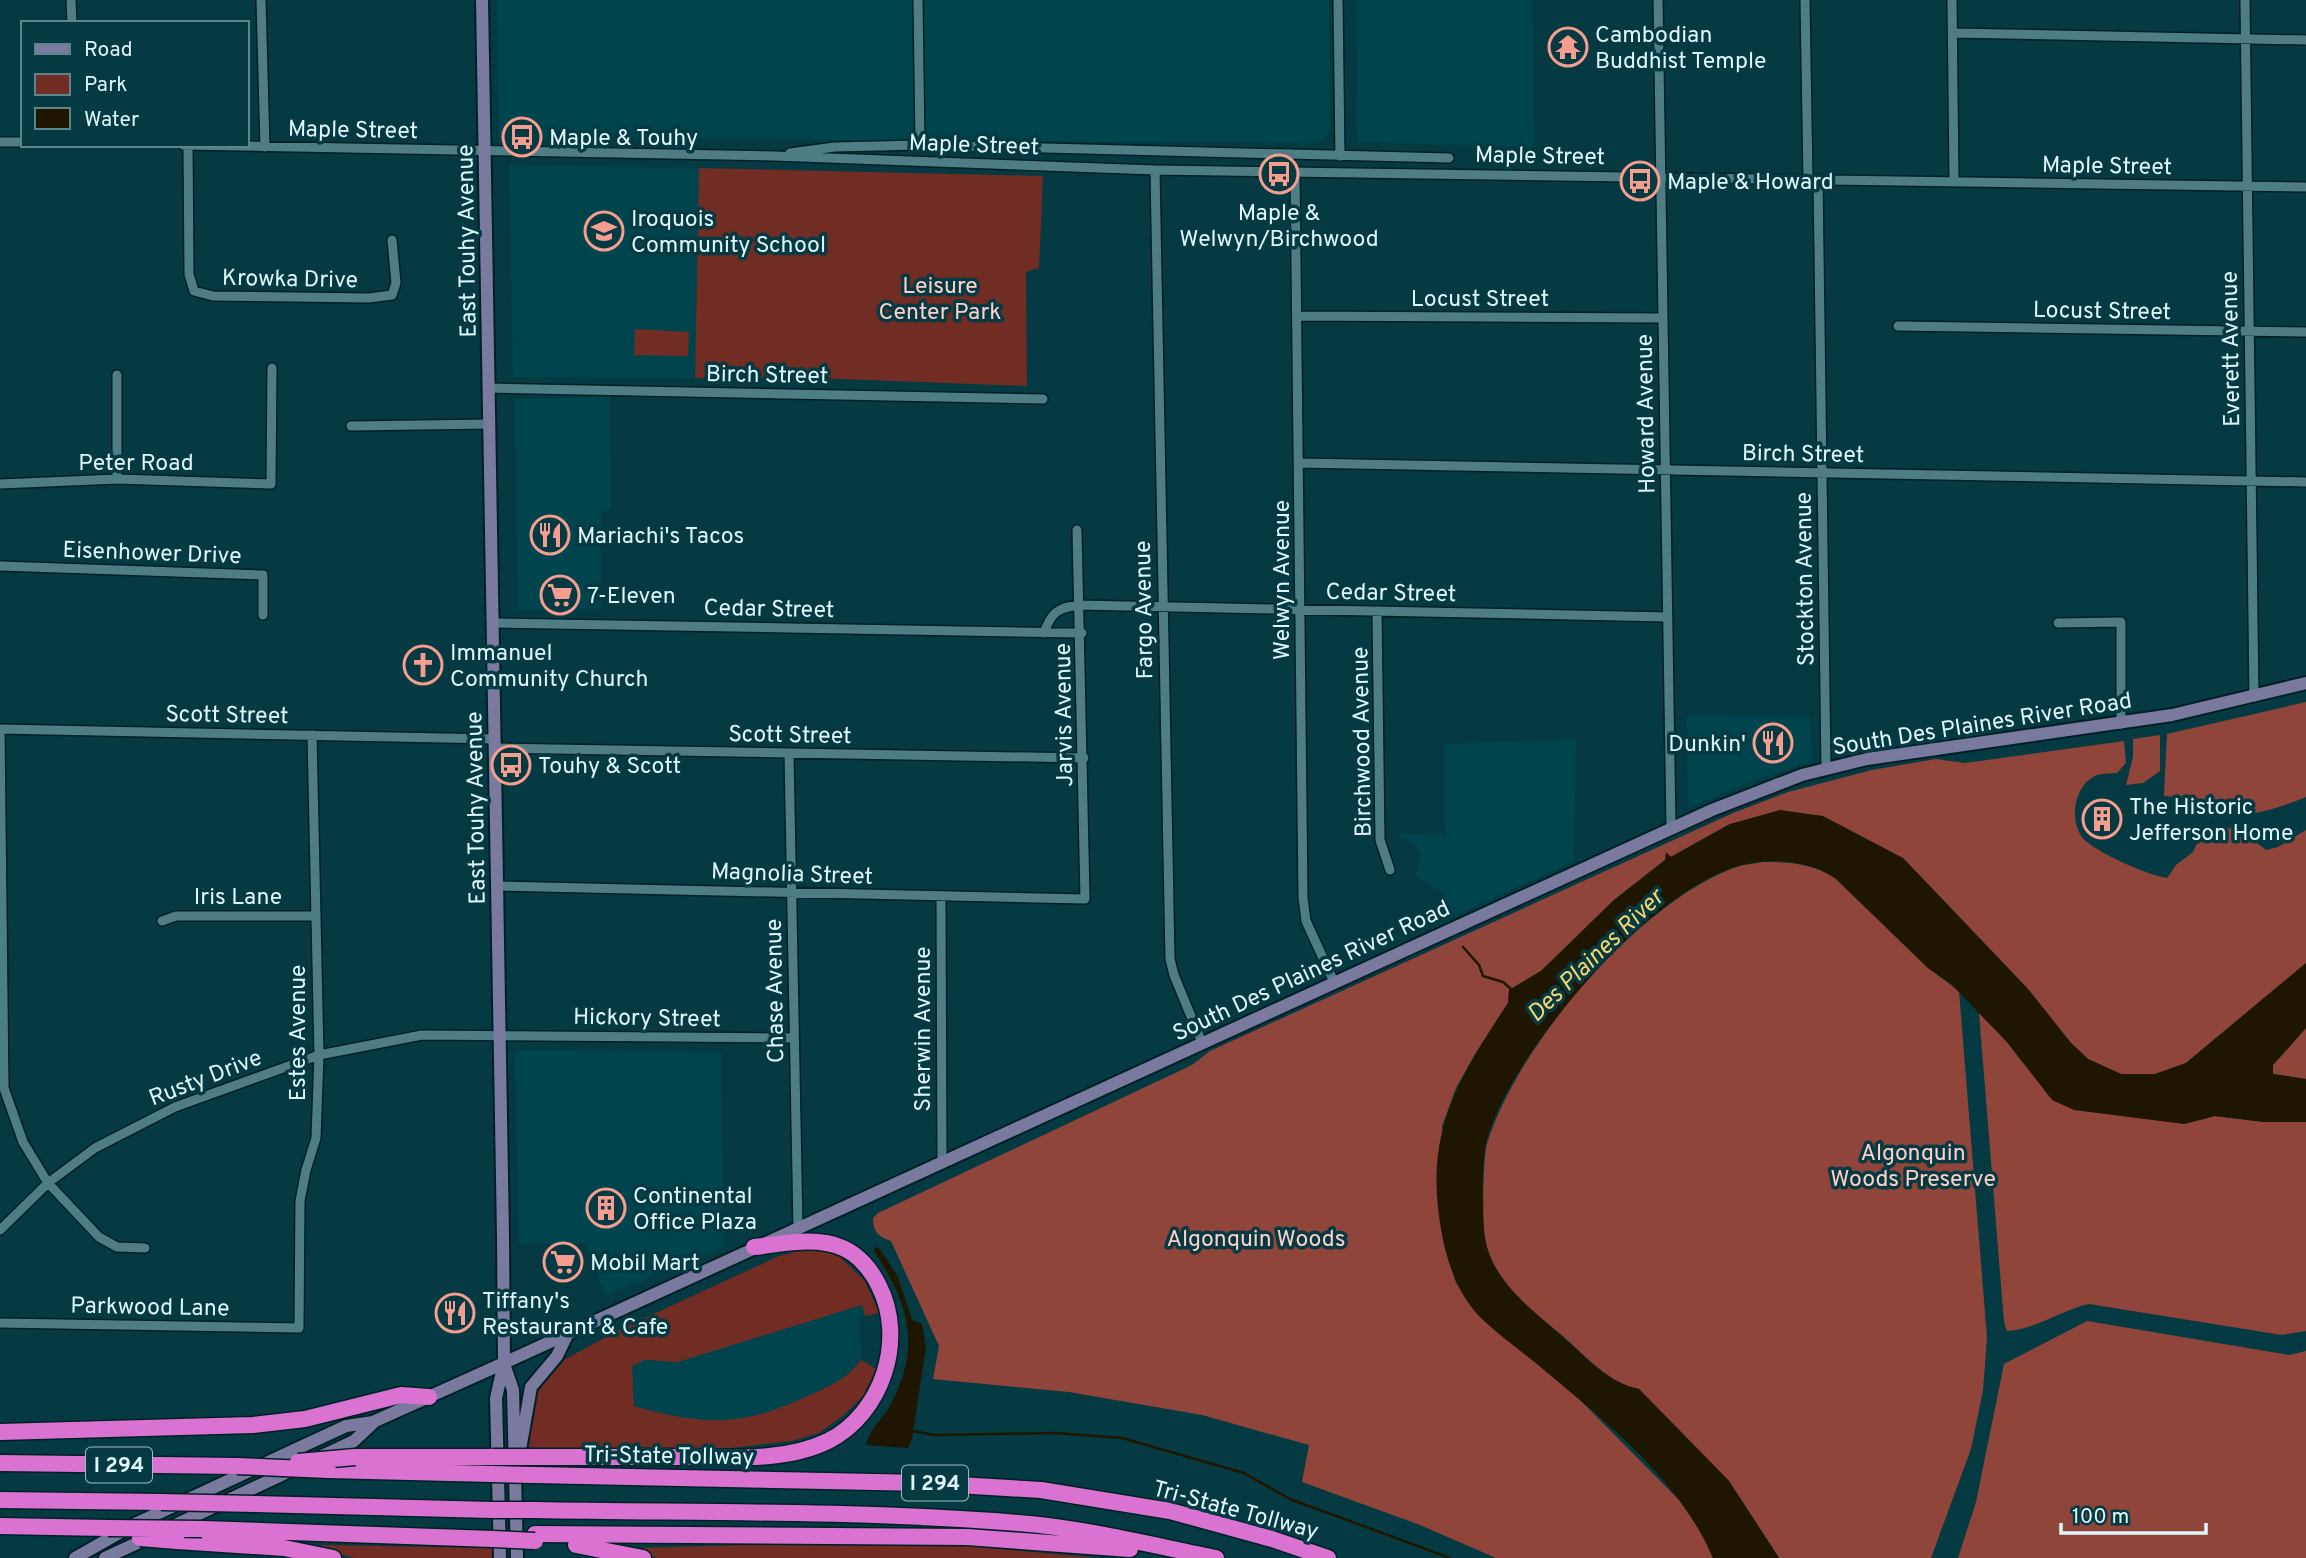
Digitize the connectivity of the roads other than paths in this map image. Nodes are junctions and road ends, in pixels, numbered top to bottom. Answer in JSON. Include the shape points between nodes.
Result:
{"nodes":[{"id":1,"x":71,"y":0,"type":"edge"},
{"id":2,"x":261,"y":0,"type":"edge"},
{"id":3,"x":482,"y":0,"type":"edge"},
{"id":4,"x":918,"y":0,"type":"edge"},
{"id":5,"x":1338,"y":0,"type":"edge"},
{"id":6,"x":1658,"y":0,"type":"edge"},
{"id":7,"x":1805,"y":0,"type":"edge"},
{"id":8,"x":1952,"y":0,"type":"edge"},
{"id":9,"x":2245,"y":0,"type":"edge"},
{"id":10,"x":72,"y":21,"type":"edge"},
{"id":11,"x":1953,"y":33,"type":"junction"},
{"id":12,"x":2245,"y":39,"type":"junction"},
{"id":13,"x":2306,"y":40,"type":"edge"},
{"id":14,"x":0,"y":142,"type":"edge"},
{"id":15,"x":21,"y":142,"type":"edge"},
{"id":16,"x":920,"y":145,"type":"junction"},
{"id":17,"x":188,"y":147,"type":"edge"},
{"id":18,"x":248,"y":147,"type":"edge"},
{"id":19,"x":265,"y":147,"type":"junction"},
{"id":20,"x":485,"y":151,"type":"junction"},
{"id":21,"x":774,"y":156,"type":"junction"},
{"id":22,"x":1340,"y":156,"type":"junction"},
{"id":23,"x":1449,"y":158,"type":"dead end"},
{"id":24,"x":1155,"y":170,"type":"junction"},
{"id":25,"x":1295,"y":171,"type":"junction"},
{"id":26,"x":1661,"y":177,"type":"junction"},
{"id":27,"x":1813,"y":179,"type":"junction"},
{"id":28,"x":1954,"y":181,"type":"junction"},
{"id":29,"x":2247,"y":186,"type":"junction"},
{"id":30,"x":2306,"y":187,"type":"edge"},
{"id":31,"x":392,"y":240,"type":"dead end"},
{"id":32,"x":1297,"y":316,"type":"junction"},
{"id":33,"x":1663,"y":318,"type":"junction"},
{"id":34,"x":1898,"y":326,"type":"dead end"},
{"id":35,"x":2249,"y":331,"type":"junction"},
{"id":36,"x":2306,"y":332,"type":"edge"},
{"id":37,"x":272,"y":369,"type":"dead end"},
{"id":38,"x":117,"y":375,"type":"dead end"},
{"id":39,"x":489,"y":388,"type":"junction"},
{"id":40,"x":1044,"y":399,"type":"dead end"},
{"id":41,"x":489,"y":424,"type":"junction"},
{"id":42,"x":351,"y":426,"type":"dead end"},
{"id":43,"x":1300,"y":463,"type":"junction"},
{"id":44,"x":1665,"y":469,"type":"junction"},
{"id":45,"x":1821,"y":473,"type":"junction"},
{"id":46,"x":117,"y":479,"type":"junction"},
{"id":47,"x":2251,"y":481,"type":"junction"},
{"id":48,"x":2306,"y":482,"type":"edge"},
{"id":49,"x":0,"y":484,"type":"edge"},
{"id":50,"x":1077,"y":530,"type":"dead end"},
{"id":51,"x":0,"y":566,"type":"edge"},
{"id":52,"x":1078,"y":605,"type":"junction"},
{"id":53,"x":1162,"y":606,"type":"junction"},
{"id":54,"x":1299,"y":610,"type":"junction"},
{"id":55,"x":1377,"y":611,"type":"junction"},
{"id":56,"x":263,"y":615,"type":"dead end"},
{"id":57,"x":1668,"y":617,"type":"junction"},
{"id":58,"x":493,"y":623,"type":"junction"},
{"id":59,"x":2058,"y":623,"type":"dead end"},
{"id":60,"x":1044,"y":633,"type":"junction"},
{"id":61,"x":1082,"y":633,"type":"junction"},
{"id":62,"x":2306,"y":682,"type":"edge"},
{"id":63,"x":2254,"y":697,"type":"junction"},
{"id":64,"x":2121,"y":724,"type":"junction"},
{"id":65,"x":0,"y":729,"type":"edge"},
{"id":66,"x":312,"y":735,"type":"junction"},
{"id":67,"x":495,"y":743,"type":"junction"},
{"id":68,"x":789,"y":753,"type":"junction"},
{"id":69,"x":1084,"y":758,"type":"junction"},
{"id":70,"x":1826,"y":768,"type":"junction"},
{"id":71,"x":1671,"y":827,"type":"junction"},
{"id":72,"x":1390,"y":870,"type":"dead end"},
{"id":73,"x":497,"y":886,"type":"junction"},
{"id":74,"x":792,"y":892,"type":"junction"},
{"id":75,"x":941,"y":897,"type":"junction"},
{"id":76,"x":1085,"y":899,"type":"joint"},
{"id":77,"x":315,"y":916,"type":"junction"},
{"id":78,"x":162,"y":921,"type":"dead end"},
{"id":79,"x":1334,"y":982,"type":"junction"},
{"id":80,"x":500,"y":1035,"type":"junction"},
{"id":81,"x":794,"y":1038,"type":"junction"},
{"id":82,"x":1202,"y":1043,"type":"junction"},
{"id":83,"x":319,"y":1055,"type":"junction"},
{"id":84,"x":942,"y":1161,"type":"junction"},
{"id":85,"x":48,"y":1183,"type":"junction"},
{"id":86,"x":798,"y":1228,"type":"junction"},
{"id":87,"x":0,"y":1230,"type":"edge"},
{"id":88,"x":754,"y":1247,"type":"junction"},
{"id":89,"x":145,"y":1248,"type":"dead end"},
{"id":90,"x":0,"y":1323,"type":"edge"},
{"id":91,"x":299,"y":1328,"type":"joint"},
{"id":92,"x":568,"y":1333,"type":"junction"},
{"id":93,"x":504,"y":1363,"type":"junction"},
{"id":94,"x":429,"y":1397,"type":"junction"},
{"id":95,"x":373,"y":1422,"type":"junction"},
{"id":96,"x":0,"y":1432,"type":"edge"},
{"id":97,"x":0,"y":1463,"type":"edge"},
{"id":98,"x":270,"y":1467,"type":"junction"},
{"id":99,"x":515,"y":1469,"type":"junction"},
{"id":100,"x":0,"y":1500,"type":"edge"},
{"id":101,"x":0,"y":1525,"type":"edge"},
{"id":102,"x":102,"y":1530,"type":"junction"},
{"id":103,"x":535,"y":1538,"type":"junction"},
{"id":104,"x":1175,"y":1551,"type":"junction"},
{"id":105,"x":75,"y":1558,"type":"edge"},
{"id":106,"x":105,"y":1558,"type":"edge"},
{"id":107,"x":333,"y":1558,"type":"edge"},
{"id":108,"x":500,"y":1558,"type":"edge"},
{"id":109,"x":517,"y":1558,"type":"edge"},
{"id":110,"x":643,"y":1558,"type":"edge"},
{"id":111,"x":1216,"y":1558,"type":"edge"},
{"id":112,"x":1328,"y":1558,"type":"edge"}],
"edges":[{"from":1,"to":10,"type":"street"},
{"from":2,"to":19,"type":"street"},
{"from":3,"to":20,"type":"main road","name":"East Touhy Avenue"},
{"from":4,"to":16,"type":"street"},
{"from":5,"to":22,"type":"street"},
{"from":6,"to":26,"type":"street","name":"Howard Avenue"},
{"from":7,"to":27,"type":"street","name":"Stockton Avenue"},
{"from":8,"to":11,"type":"street"},
{"from":9,"to":12,"type":"street","name":"Everett Avenue"},
{"from":11,"to":12,"type":"street"},
{"from":11,"to":28,"type":"street"},
{"from":12,"to":13,"type":"street"},
{"from":12,"to":29,"type":"street","name":"Everett Avenue"},
{"from":14,"to":15,"type":"street"},
{"from":16,"to":21,"type":"street","name":"Maple Street","via":[[835,147]]},
{"from":16,"to":22,"type":"street","name":"Maple Street"},
{"from":17,"to":31,"type":"street","name":"Krowka Drive","via":[[188,274],[194,291],[213,296],[392,295],[396,283]]},
{"from":18,"to":19,"type":"street","name":"Maple Street"},
{"from":19,"to":20,"type":"street","name":"Maple Street"},
{"from":20,"to":21,"type":"street","name":"Maple Street"},
{"from":20,"to":39,"type":"main road","name":"East Touhy Avenue"},
{"from":21,"to":24,"type":"street","name":"Maple Street"},
{"from":22,"to":23,"type":"street","name":"Maple Street"},
{"from":24,"to":25,"type":"street","name":"Maple Street"},
{"from":24,"to":53,"type":"street","name":"Fargo Avenue"},
{"from":25,"to":26,"type":"street","name":"Maple Street"},
{"from":25,"to":32,"type":"street","name":"Welwyn Avenue"},
{"from":26,"to":27,"type":"street","name":"Maple Street"},
{"from":26,"to":33,"type":"street","name":"Howard Avenue"},
{"from":27,"to":28,"type":"street","name":"Maple Street"},
{"from":27,"to":45,"type":"street","name":"Stockton Avenue"},
{"from":28,"to":29,"type":"street","name":"Maple Street"},
{"from":29,"to":30,"type":"street","name":"Maple Street"},
{"from":29,"to":35,"type":"street","name":"Everett Avenue"},
{"from":32,"to":33,"type":"street","name":"Locust Street"},
{"from":32,"to":43,"type":"street","name":"Welwyn Avenue"},
{"from":33,"to":44,"type":"street","name":"Howard Avenue"},
{"from":34,"to":35,"type":"street","name":"Locust Street"},
{"from":35,"to":36,"type":"street","name":"Locust Street"},
{"from":35,"to":47,"type":"street","name":"Everett Avenue"},
{"from":37,"to":46,"type":"street","name":"Peter Road","via":[[271,484]]},
{"from":38,"to":46,"type":"street"},
{"from":39,"to":40,"type":"street","name":"Birch Street"},
{"from":39,"to":41,"type":"main road","name":"East Touhy Avenue"},
{"from":41,"to":42,"type":"street"},
{"from":41,"to":58,"type":"main road","name":"East Touhy Avenue"},
{"from":43,"to":44,"type":"street","name":"Birch Street"},
{"from":43,"to":54,"type":"street","name":"Welwyn Avenue"},
{"from":44,"to":45,"type":"street","name":"Birch Street"},
{"from":44,"to":57,"type":"street","name":"Howard Avenue"},
{"from":45,"to":47,"type":"street","name":"Birch Street"},
{"from":45,"to":70,"type":"street","name":"Stockton Avenue"},
{"from":46,"to":49,"type":"street","name":"Peter Road"},
{"from":47,"to":48,"type":"street","name":"Birch Street"},
{"from":47,"to":63,"type":"street","name":"Everett Avenue"},
{"from":50,"to":52,"type":"street","name":"Jarvis Avenue"},
{"from":51,"to":56,"type":"street","name":"Eisenhower Drive","via":[[263,575]]},
{"from":52,"to":53,"type":"street","name":"Cedar Street"},
{"from":52,"to":60,"type":"street","name":"Cedar Street","via":[[1059,608],[1050,616]]},
{"from":52,"to":61,"type":"street","name":"Jarvis Avenue"},
{"from":53,"to":54,"type":"street","name":"Cedar Street"},
{"from":53,"to":82,"type":"street","name":"Fargo Avenue","via":[[1170,959]]},
{"from":54,"to":55,"type":"street","name":"Cedar Street"},
{"from":54,"to":79,"type":"street","name":"Welwyn Avenue","via":[[1303,898],[1306,921]]},
{"from":55,"to":57,"type":"street","name":"Cedar Street"},
{"from":55,"to":72,"type":"street","name":"Birchwood Avenue","via":[[1380,840]]},
{"from":57,"to":71,"type":"street","name":"Howard Avenue"},
{"from":58,"to":60,"type":"street","name":"Cedar Street"},
{"from":58,"to":67,"type":"main road","name":"East Touhy Avenue"},
{"from":59,"to":64,"type":"street","via":[[2121,622]]},
{"from":60,"to":61,"type":"street","name":"Cedar Street"},
{"from":61,"to":69,"type":"street","name":"Jarvis Avenue"},
{"from":62,"to":63,"type":"main road","name":"South Des Plaines River Road"},
{"from":63,"to":64,"type":"main road","name":"South Des Plaines River Road"},
{"from":64,"to":70,"type":"main road","name":"South Des Plaines River Road","via":[[1895,754]]},
{"from":65,"to":66,"type":"street","name":"Scott Street"},
{"from":65,"to":85,"type":"street","via":[[4,1088],[23,1142]]},
{"from":66,"to":67,"type":"street","name":"Scott Street"},
{"from":66,"to":77,"type":"street","name":"Estes Avenue"},
{"from":67,"to":68,"type":"street","name":"Scott Street"},
{"from":67,"to":73,"type":"main road","name":"East Touhy Avenue"},
{"from":68,"to":69,"type":"street","name":"Scott Street"},
{"from":68,"to":74,"type":"street","name":"Chase Avenue"},
{"from":69,"to":76,"type":"street","name":"Jarvis Avenue"},
{"from":70,"to":71,"type":"main road","name":"South Des Plaines River Road"},
{"from":71,"to":79,"type":"main road","name":"South Des Plaines River Road"},
{"from":73,"to":74,"type":"street","name":"Magnolia Street"},
{"from":73,"to":80,"type":"main road","name":"East Touhy Avenue"},
{"from":74,"to":75,"type":"street","name":"Magnolia Street"},
{"from":74,"to":81,"type":"street","name":"Chase Avenue"},
{"from":75,"to":76,"type":"street","name":"Magnolia Street"},
{"from":75,"to":84,"type":"street","name":"Sherwin Avenue"},
{"from":77,"to":78,"type":"street","name":"Iris Lane","via":[[176,916]]},
{"from":77,"to":83,"type":"street","name":"Estes Avenue"},
{"from":79,"to":82,"type":"main road","name":"South Des Plaines River Road"},
{"from":80,"to":81,"type":"street","name":"Hickory Street"},
{"from":80,"to":83,"type":"street","name":"Rusty Drive","via":[[422,1035]]},
{"from":80,"to":93,"type":"main road","name":"East Touhy Avenue"},
{"from":81,"to":86,"type":"street","name":"Chase Avenue"},
{"from":82,"to":84,"type":"main road","name":"South Des Plaines River Road"},
{"from":83,"to":85,"type":"street","name":"Rusty Drive","via":[[175,1107],[95,1148]]},
{"from":83,"to":91,"type":"street","name":"Estes Avenue","via":[[316,1138],[300,1201]]},
{"from":84,"to":86,"type":"main road","name":"South Des Plaines River Road"},
{"from":85,"to":87,"type":"street","name":"Rusty Drive"},
{"from":85,"to":89,"type":"street","via":[[99,1237],[117,1247]]},
{"from":86,"to":88,"type":"main road","name":"South Des Plaines River Road"},
{"from":88,"to":92,"type":"main road","name":"South Des Plaines River Road"},
{"from":88,"to":98,"type":"highway","bridge":true,"via":[[810,1242],[830,1244],[855,1255],[875,1277],[889,1313],[890,1356],[876,1391],[855,1420],[829,1440],[751,1457],[327,1457]]},
{"from":90,"to":91,"type":"street","name":"Parkwood Lane"},
{"from":92,"to":93,"type":"main road","name":"South Des Plaines River Road"},
{"from":92,"to":99,"type":"main road","via":[[558,1356],[531,1387]]},
{"from":93,"to":94,"type":"main road","name":"South Des Plaines River Road"},
{"from":93,"to":99,"type":"main road","name":"East Touhy Avenue","via":[[513,1390]]},
{"from":93,"to":108,"type":"main road","name":"East Touhy Avenue","via":[[496,1398]]},
{"from":94,"to":95,"type":"main road","name":"South Des Plaines River Road"},
{"from":94,"to":96,"type":"highway","via":[[401,1395],[305,1419],[253,1425]]},
{"from":95,"to":105,"type":"main road","name":"South Des Plaines River Road","via":[[335,1431],[135,1524]]},
{"from":95,"to":106,"type":"main road","name":"South Des Plaines River Road","via":[[354,1441]]},
{"from":97,"to":98,"type":"highway","name":"Tri-State Tollway","number":"I 294","bridge":true},
{"from":98,"to":112,"type":"highway","name":"Tri-State Tollway","number":"I 294","bridge":true,"via":[[925,1483],[1041,1490],[1170,1511]]},
{"from":99,"to":109,"type":"main road","name":"East Touhy Avenue"},
{"from":100,"to":104,"type":"highway","number":"I 294","bridge":true,"via":[[897,1517],[1019,1523]]},
{"from":101,"to":102,"type":"highway"},
{"from":102,"to":103,"type":"highway","bridge":true,"via":[[375,1529]]},
{"from":102,"to":107,"type":"highway","bridge":true,"via":[[177,1541],[284,1548]]},
{"from":103,"to":104,"type":"highway","via":[[967,1537]]},
{"from":103,"to":110,"type":"highway"},
{"from":104,"to":111,"type":"highway","number":"I 294"}]}
